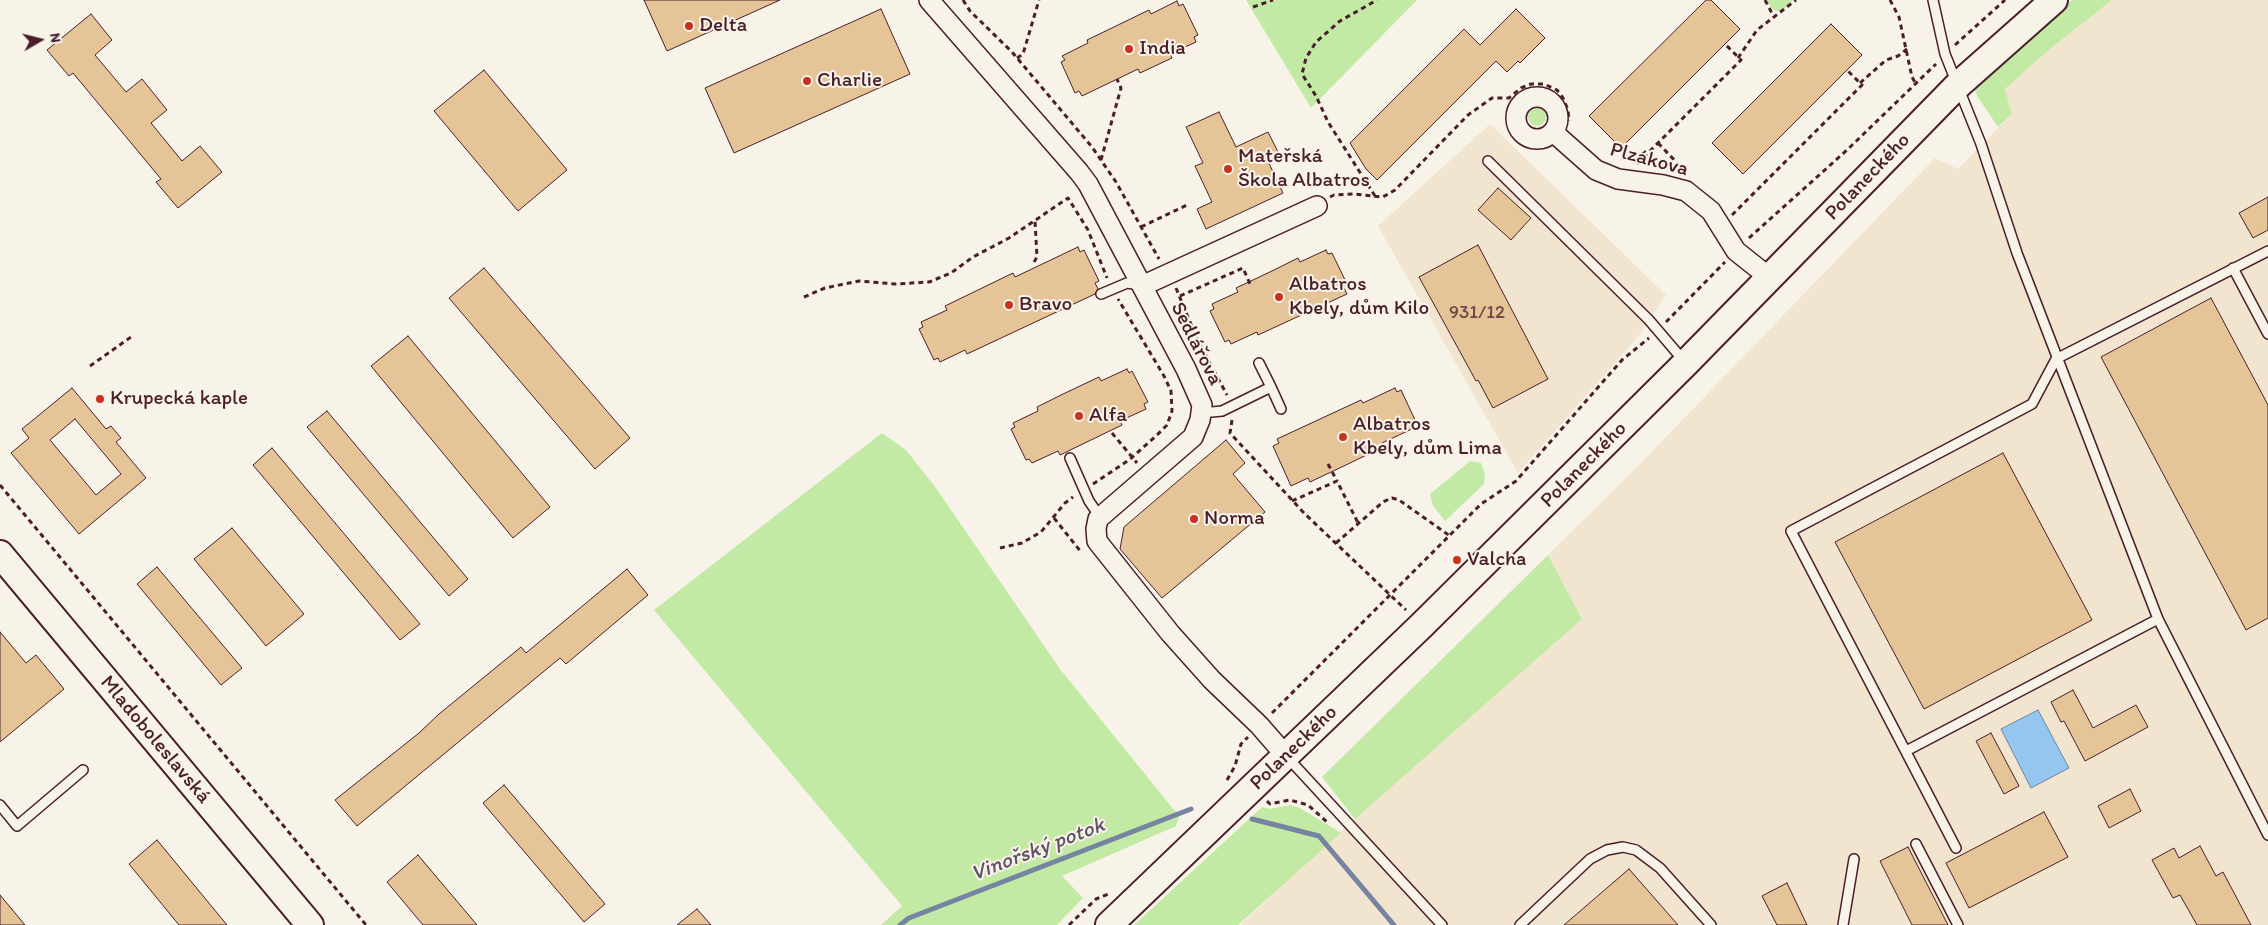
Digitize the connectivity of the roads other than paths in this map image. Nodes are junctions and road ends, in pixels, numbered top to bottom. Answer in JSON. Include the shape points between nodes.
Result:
{"nodes":[{"id":1,"x":929,"y":0,"type":"edge"},
{"id":2,"x":1933,"y":0,"type":"edge"},
{"id":3,"x":2054,"y":0,"type":"edge"},
{"id":4,"x":1957,"y":86,"type":"junction"},
{"id":5,"x":1561,"y":129,"type":"road end"},
{"id":6,"x":1488,"y":161,"type":"dead end"},
{"id":7,"x":1317,"y":206,"type":"road end"},
{"id":8,"x":2268,"y":251,"type":"edge"},
{"id":9,"x":2234,"y":268,"type":"junction"},
{"id":10,"x":1770,"y":278,"type":"junction"},
{"id":11,"x":1142,"y":286,"type":"junction"},
{"id":12,"x":1101,"y":294,"type":"dead end"},
{"id":13,"x":2268,"y":334,"type":"edge"},
{"id":14,"x":2056,"y":359,"type":"junction"},
{"id":15,"x":1259,"y":363,"type":"dead end"},
{"id":16,"x":1686,"y":363,"type":"junction"},
{"id":17,"x":1271,"y":387,"type":"junction"},
{"id":18,"x":1281,"y":409,"type":"dead end"},
{"id":19,"x":1200,"y":413,"type":"junction"},
{"id":20,"x":1070,"y":458,"type":"dead end"},
{"id":21,"x":1100,"y":517,"type":"junction"},
{"id":22,"x":0,"y":554,"type":"edge"},
{"id":23,"x":2158,"y":619,"type":"junction"},
{"id":24,"x":1906,"y":751,"type":"junction"},
{"id":25,"x":1286,"y":756,"type":"junction"},
{"id":26,"x":83,"y":770,"type":"dead end"},
{"id":27,"x":0,"y":805,"type":"edge"},
{"id":28,"x":2268,"y":835,"type":"edge"},
{"id":29,"x":1916,"y":844,"type":"dead end"},
{"id":30,"x":1956,"y":848,"type":"dead end"},
{"id":31,"x":1854,"y":859,"type":"dead end"},
{"id":32,"x":310,"y":925,"type":"edge"},
{"id":33,"x":1108,"y":925,"type":"edge"},
{"id":34,"x":1442,"y":925,"type":"edge"},
{"id":35,"x":1520,"y":925,"type":"edge"},
{"id":36,"x":1711,"y":925,"type":"edge"},
{"id":37,"x":1844,"y":925,"type":"edge"},
{"id":38,"x":1958,"y":925,"type":"edge"}],
"edges":[{"from":1,"to":11,"type":"street","name":"Sedlářova","via":[[1080,172]]},
{"from":2,"to":4,"type":"lane","via":[[1945,54]]},
{"from":3,"to":4,"type":"street","name":"Polaneckého"},
{"from":4,"to":10,"type":"street","name":"Polaneckého"},
{"from":4,"to":14,"type":"lane","via":[[1981,144]]},
{"from":5,"to":10,"type":"street","name":"Plzákova","via":[[1596,170],[1618,179],[1686,191],[1711,210],[1736,251]]},
{"from":6,"to":16,"type":"lane","via":[[1658,330]]},
{"from":7,"to":11,"type":"street"},
{"from":8,"to":9,"type":"lane"},
{"from":9,"to":13,"type":"lane"},
{"from":9,"to":14,"type":"lane"},
{"from":10,"to":16,"type":"street","name":"Polaneckého"},
{"from":11,"to":12,"type":"lane","via":[[1127,283]]},
{"from":11,"to":19,"type":"street","name":"Sedlářova","via":[[1186,369],[1202,405]]},
{"from":14,"to":23,"type":"lane"},
{"from":14,"to":24,"type":"lane","via":[[2032,404],[1791,531]]},
{"from":15,"to":17,"type":"lane"},
{"from":16,"to":25,"type":"street","name":"Polaneckého","via":[[1422,626]]},
{"from":17,"to":18,"type":"lane"},
{"from":17,"to":19,"type":"lane","via":[[1222,411]]},
{"from":19,"to":21,"type":"street","name":"Sedlářova","via":[[1193,436]]},
{"from":20,"to":21,"type":"lane"},
{"from":21,"to":25,"type":"street","via":[[1097,541],[1106,555],[1212,680],[1260,725]]},
{"from":22,"to":32,"type":"street","name":"Mladoboleslavská"},
{"from":23,"to":24,"type":"lane"},
{"from":23,"to":28,"type":"lane"},
{"from":24,"to":30,"type":"lane"},
{"from":25,"to":33,"type":"street","name":"Polaneckého"},
{"from":25,"to":34,"type":"lane"},
{"from":26,"to":27,"type":"lane","via":[[17,826]]},
{"from":29,"to":38,"type":"lane"},
{"from":31,"to":37,"type":"lane"},
{"from":35,"to":36,"type":"lane","via":[[1590,859],[1607,850],[1623,847],[1636,850],[1660,868]]}]}
